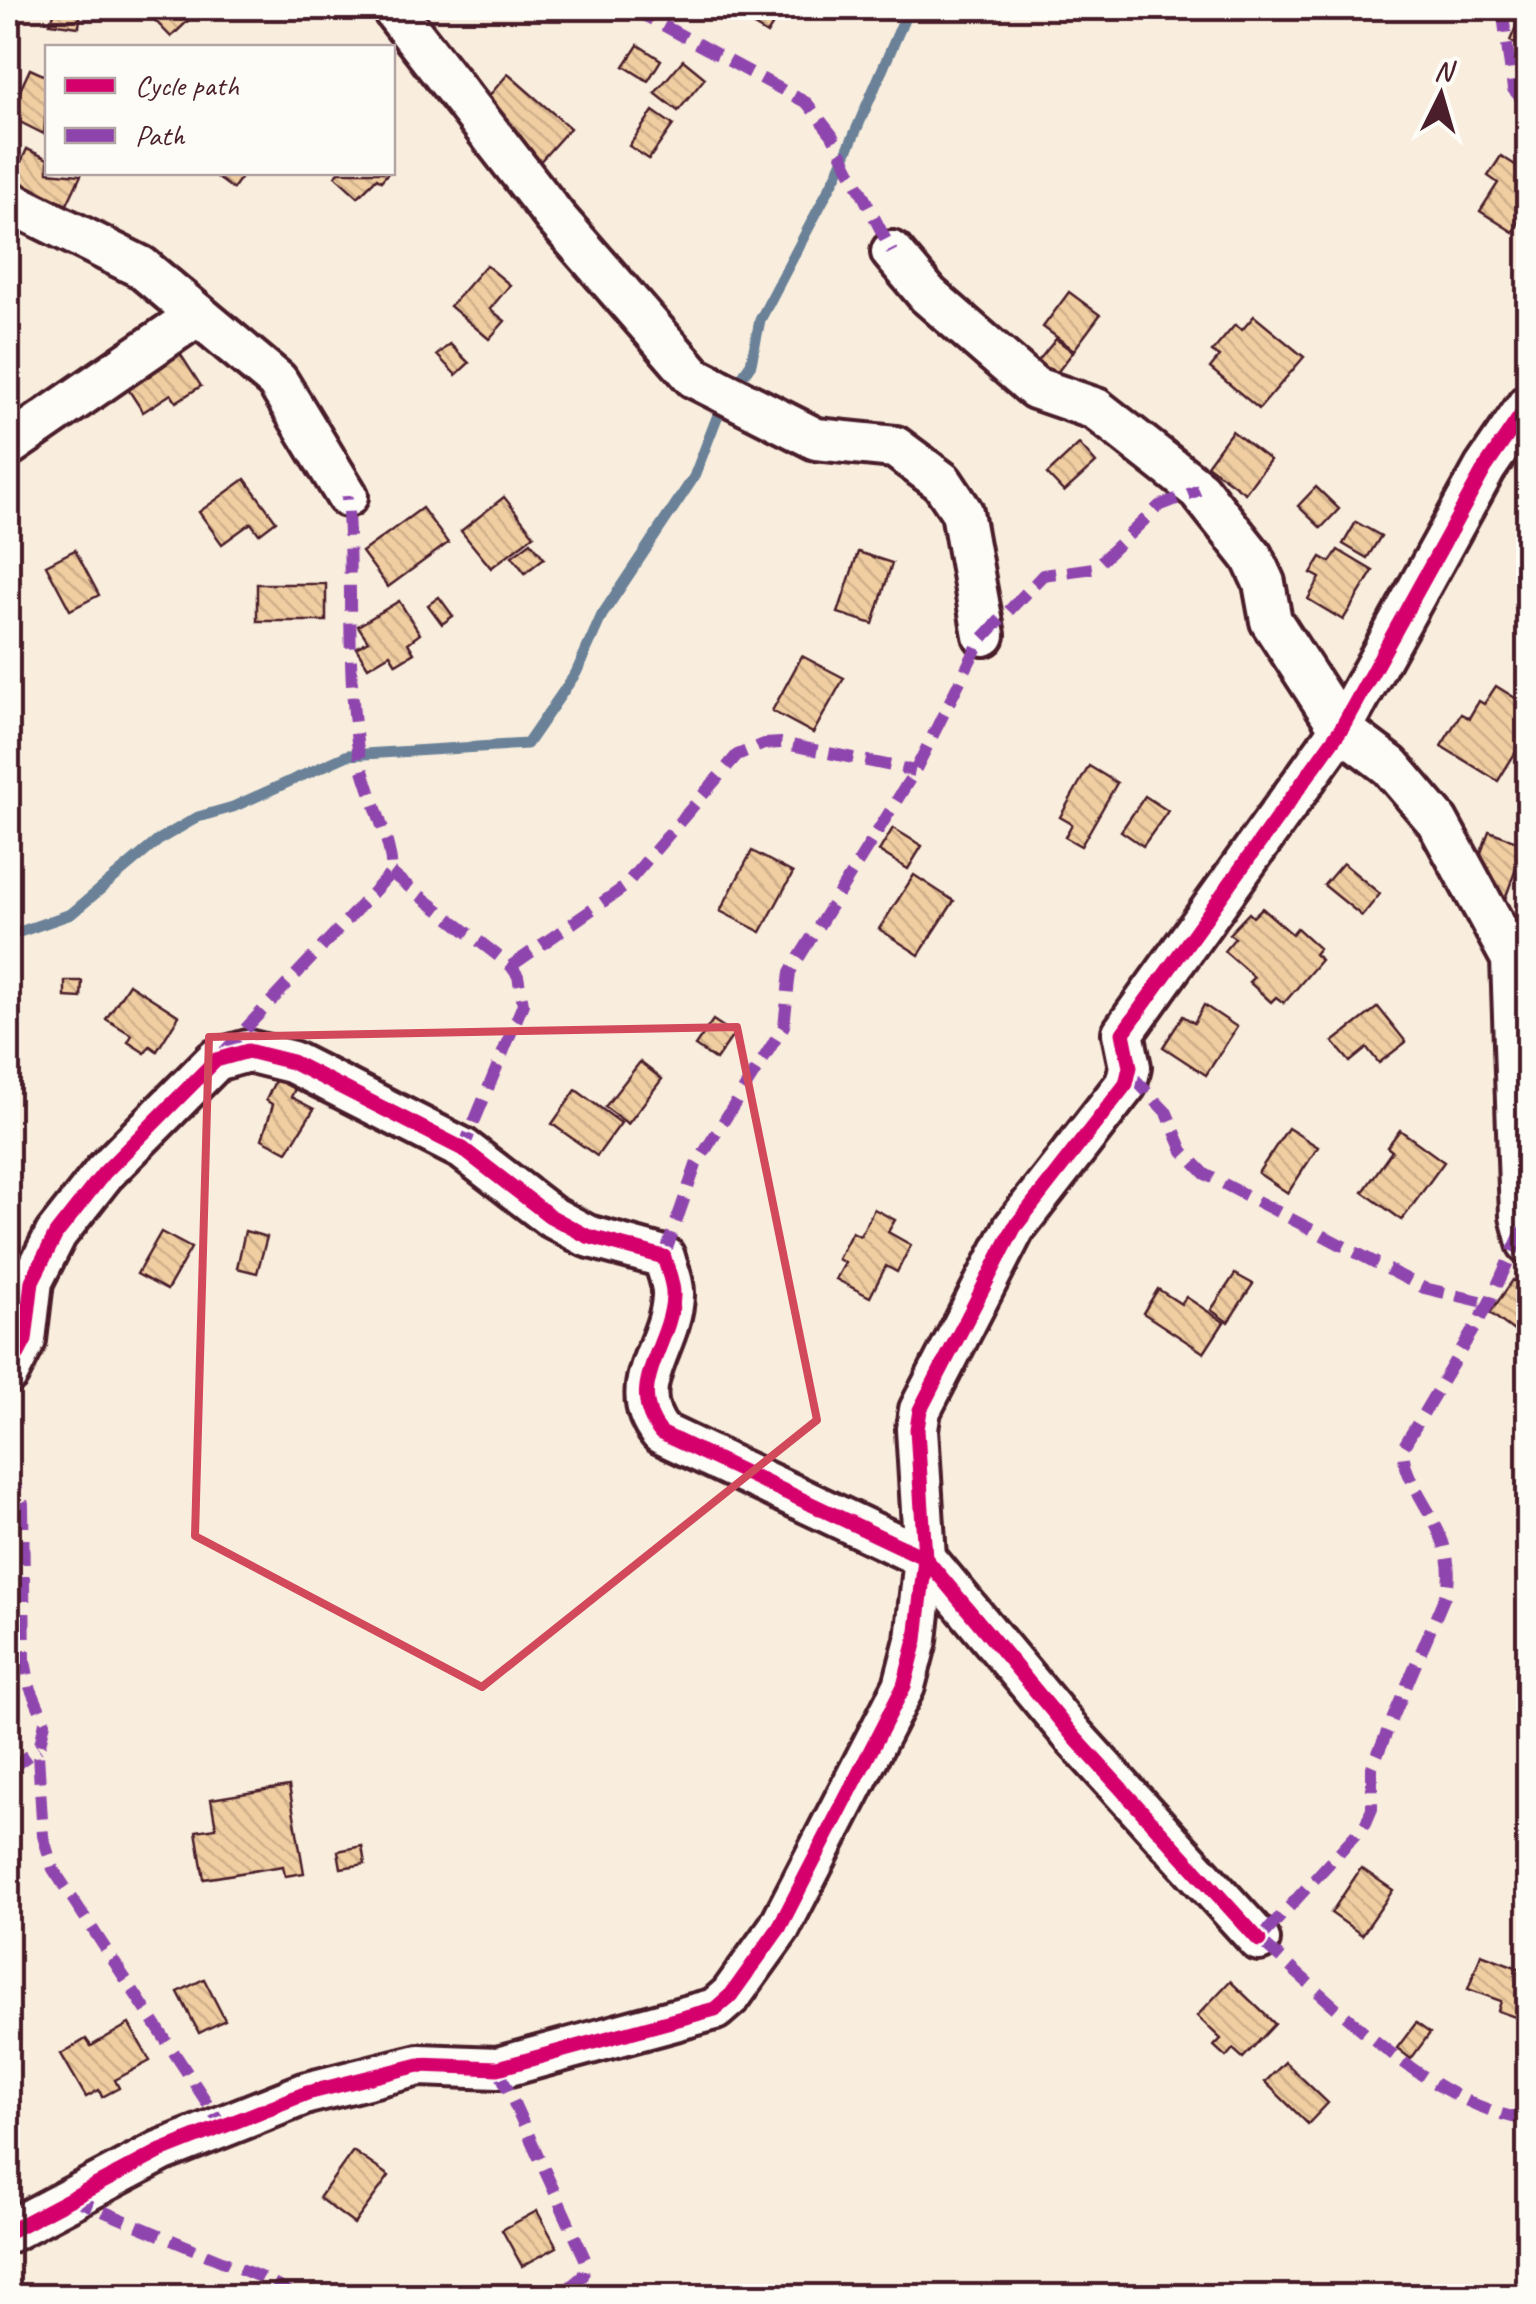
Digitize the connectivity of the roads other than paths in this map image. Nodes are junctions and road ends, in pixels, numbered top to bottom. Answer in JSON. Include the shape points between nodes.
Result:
{"nodes":[{"id":1,"x":392,"y":8,"type":"edge"},
{"id":2,"x":8,"y":201,"type":"edge"},
{"id":3,"x":892,"y":252,"type":"dead end"},
{"id":4,"x":196,"y":316,"type":"junction"},
{"id":5,"x":1528,"y":405,"type":"edge"},
{"id":6,"x":8,"y":446,"type":"edge"},
{"id":7,"x":347,"y":496,"type":"dead end"},
{"id":8,"x":984,"y":635,"type":"dead end"},
{"id":9,"x":1341,"y":729,"type":"junction"},
{"id":10,"x":1528,"y":1244,"type":"edge"},
{"id":11,"x":8,"y":1374,"type":"edge"},
{"id":12,"x":925,"y":1558,"type":"junction"},
{"id":13,"x":1259,"y":1940,"type":"dead end"},
{"id":14,"x":8,"y":2232,"type":"edge"}],
"edges":[{"from":1,"to":8,"type":"street","via":[[679,365],[816,439],[895,447],[942,482],[962,512]]},
{"from":2,"to":4,"type":"street","via":[[127,259]]},
{"from":3,"to":9,"type":"street","via":[[928,295],[1035,388],[1096,409],[1199,490],[1252,557],[1271,621]]},
{"from":4,"to":6,"type":"street"},
{"from":4,"to":7,"type":"street","via":[[284,388]]},
{"from":5,"to":9,"type":"street","via":[[1485,468]]},
{"from":9,"to":10,"type":"street","via":[[1390,766],[1437,821],[1508,945],[1516,981],[1521,1216]]},
{"from":9,"to":12,"type":"street","via":[[1124,1034],[1126,1084],[1014,1228],[920,1410]]},
{"from":11,"to":12,"type":"street","via":[[25,1340],[32,1281],[56,1234],[104,1173],[216,1060],[234,1051],[261,1053],[292,1062],[463,1150],[587,1236],[664,1257],[674,1295],[644,1394],[661,1434]]},
{"from":12,"to":13,"type":"street","via":[[1075,1738]]},
{"from":12,"to":14,"type":"street","via":[[904,1686],[779,1928],[715,2009],[498,2068],[419,2065],[307,2093],[161,2151]]}]}
